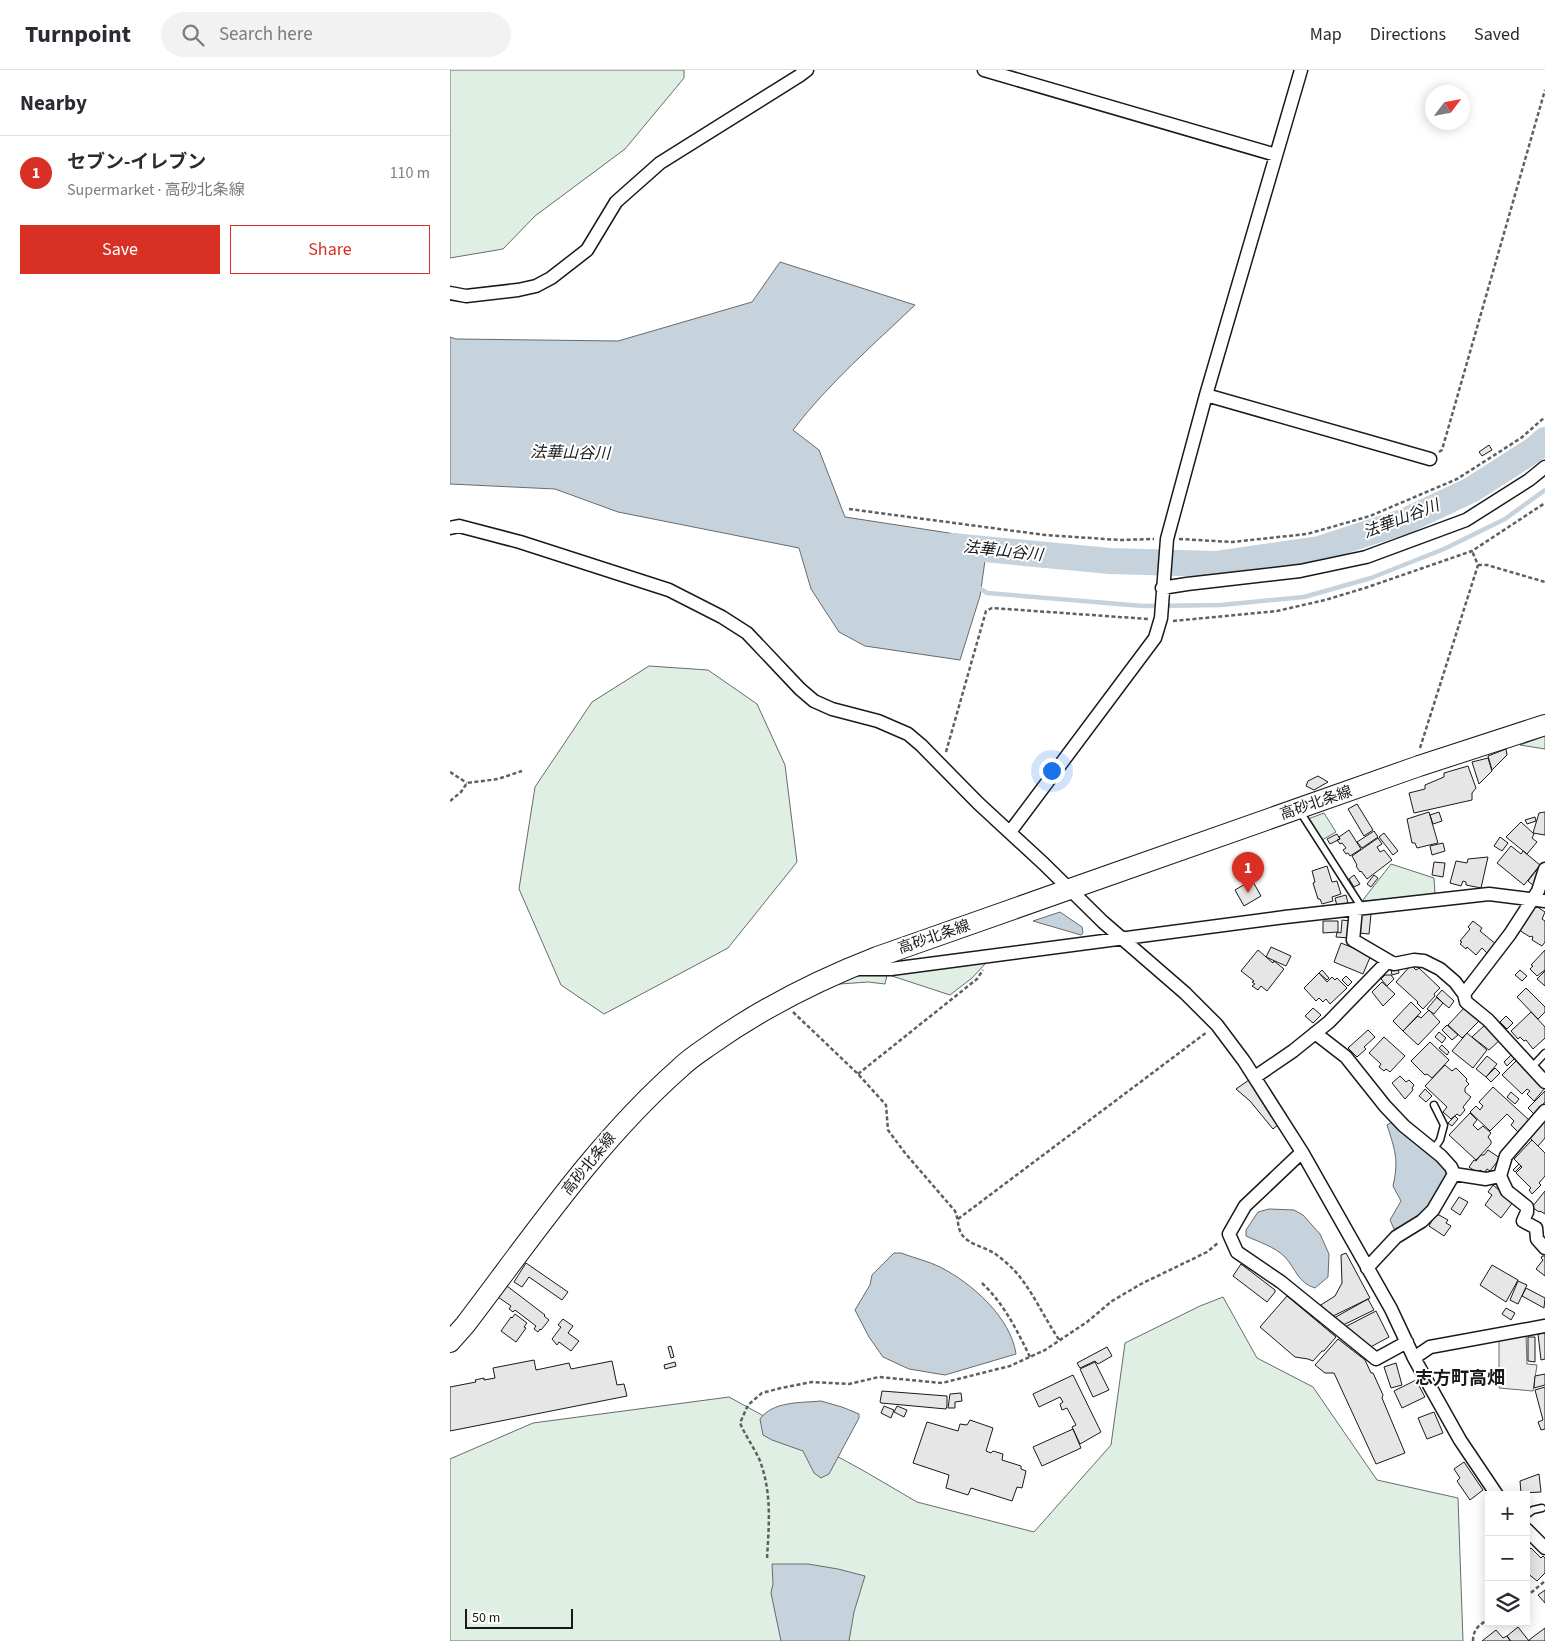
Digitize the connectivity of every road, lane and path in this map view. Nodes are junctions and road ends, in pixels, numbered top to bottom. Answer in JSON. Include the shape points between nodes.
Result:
{"nodes":[{"id":1,"x":807,"y":70,"type":"edge"},
{"id":2,"x":984,"y":70,"type":"edge"},
{"id":3,"x":1301,"y":70,"type":"edge"},
{"id":4,"x":1545,"y":90,"type":"edge"},
{"id":5,"x":1276,"y":156,"type":"junction"},
{"id":6,"x":450,"y":293,"type":"edge"},
{"id":7,"x":1206,"y":394,"type":"junction"},
{"id":8,"x":1545,"y":417,"type":"edge"},
{"id":9,"x":1430,"y":459,"type":"joint"},
{"id":10,"x":1545,"y":467,"type":"edge"},
{"id":11,"x":1545,"y":503,"type":"edge"},
{"id":12,"x":849,"y":509,"type":"dead end"},
{"id":13,"x":450,"y":528,"type":"edge"},
{"id":14,"x":1167,"y":539,"type":"junction"},
{"id":15,"x":1472,"y":551,"type":"junction"},
{"id":16,"x":1478,"y":566,"type":"junction"},
{"id":17,"x":1545,"y":582,"type":"edge"},
{"id":18,"x":1162,"y":594,"type":"junction"},
{"id":19,"x":1161,"y":620,"type":"junction"},
{"id":20,"x":1545,"y":725,"type":"edge"},
{"id":21,"x":942,"y":765,"type":"junction"},
{"id":22,"x":1419,"y":766,"type":"junction"},
{"id":23,"x":522,"y":771,"type":"dead end"},
{"id":24,"x":450,"y":772,"type":"edge"},
{"id":25,"x":467,"y":783,"type":"junction"},
{"id":26,"x":450,"y":801,"type":"edge"},
{"id":27,"x":1298,"y":809,"type":"junction"},
{"id":28,"x":1010,"y":832,"type":"junction"},
{"id":29,"x":1545,"y":869,"type":"edge"},
{"id":30,"x":1070,"y":890,"type":"junction"},
{"id":31,"x":1539,"y":900,"type":"edge"},
{"id":32,"x":1359,"y":909,"type":"junction"},
{"id":33,"x":1121,"y":938,"type":"junction"},
{"id":34,"x":994,"y":955,"type":"junction"},
{"id":35,"x":1388,"y":961,"type":"junction"},
{"id":36,"x":846,"y":969,"type":"junction"},
{"id":37,"x":1464,"y":994,"type":"junction"},
{"id":38,"x":781,"y":1001,"type":"junction"},
{"id":39,"x":1216,"y":1025,"type":"junction"},
{"id":40,"x":1315,"y":1033,"type":"junction"},
{"id":41,"x":1545,"y":1053,"type":"edge"},
{"id":42,"x":1532,"y":1067,"type":"junction"},
{"id":43,"x":858,"y":1074,"type":"junction"},
{"id":44,"x":1255,"y":1077,"type":"junction"},
{"id":45,"x":1545,"y":1082,"type":"edge"},
{"id":46,"x":1434,"y":1105,"type":"dead end"},
{"id":47,"x":1545,"y":1112,"type":"edge"},
{"id":48,"x":1433,"y":1150,"type":"junction"},
{"id":49,"x":1302,"y":1152,"type":"junction"},
{"id":50,"x":1454,"y":1174,"type":"junction"},
{"id":51,"x":1500,"y":1176,"type":"junction"},
{"id":52,"x":958,"y":1218,"type":"junction"},
{"id":53,"x":1229,"y":1234,"type":"junction"},
{"id":54,"x":1545,"y":1248,"type":"edge"},
{"id":55,"x":1367,"y":1268,"type":"junction"},
{"id":56,"x":982,"y":1283,"type":"dead end"},
{"id":57,"x":1545,"y":1326,"type":"edge"},
{"id":58,"x":1060,"y":1341,"type":"junction"},
{"id":59,"x":450,"y":1342,"type":"edge"},
{"id":60,"x":1407,"y":1342,"type":"junction"},
{"id":61,"x":1030,"y":1357,"type":"junction"},
{"id":62,"x":1414,"y":1358,"type":"junction"},
{"id":63,"x":1494,"y":1491,"type":"edge"},
{"id":64,"x":1542,"y":1508,"type":"dead end"},
{"id":65,"x":1530,"y":1512,"type":"edge"},
{"id":66,"x":1530,"y":1533,"type":"edge"},
{"id":67,"x":1545,"y":1548,"type":"edge"},
{"id":68,"x":767,"y":1558,"type":"dead end"},
{"id":69,"x":1545,"y":1581,"type":"edge"},
{"id":70,"x":1530,"y":1594,"type":"edge"},
{"id":71,"x":1485,"y":1622,"type":"edge"},
{"id":72,"x":1473,"y":1641,"type":"edge"}],
"edges":[{"from":1,"to":6,"type":"street","via":[[660,163],[616,202],[587,250],[551,278],[518,290],[466,296]]},
{"from":2,"to":5,"type":"street"},
{"from":3,"to":5,"type":"street"},
{"from":4,"to":9,"type":"path","via":[[1442,450]]},
{"from":5,"to":7,"type":"street"},
{"from":7,"to":9,"type":"street"},
{"from":7,"to":14,"type":"street"},
{"from":8,"to":14,"type":"path","via":[[1521,438],[1457,480],[1370,516],[1306,534],[1232,542]]},
{"from":10,"to":18,"type":"street","via":[[1466,520],[1366,557],[1300,571],[1187,584]]},
{"from":11,"to":15,"type":"path"},
{"from":12,"to":14,"type":"path","via":[[1044,535],[1120,540]]},
{"from":13,"to":21,"type":"street","via":[[459,526],[520,542],[669,590],[722,616],[747,634],[814,701],[908,734]]},
{"from":14,"to":18,"type":"street"},
{"from":15,"to":16,"type":"path"},
{"from":15,"to":19,"type":"path","via":[[1365,588],[1306,604],[1277,610]]},
{"from":16,"to":17,"type":"path","via":[[1487,565]]},
{"from":16,"to":22,"type":"path","via":[[1419,752]]},
{"from":18,"to":19,"type":"street"},
{"from":19,"to":21,"type":"path","via":[[992,608],[986,611]]},
{"from":19,"to":28,"type":"street","via":[[1155,638]]},
{"from":20,"to":22,"type":"main road","name":"高砂北条線"},
{"from":21,"to":28,"type":"street"},
{"from":22,"to":27,"type":"main road","name":"高砂北条線"},
{"from":23,"to":25,"type":"path","via":[[498,779]]},
{"from":24,"to":25,"type":"path"},
{"from":25,"to":26,"type":"path"},
{"from":27,"to":30,"type":"main road","name":"高砂北条線"},
{"from":27,"to":32,"type":"lane"},
{"from":28,"to":30,"type":"street"},
{"from":29,"to":31,"type":"street","via":[[1538,891]]},
{"from":30,"to":33,"type":"street"},
{"from":30,"to":36,"type":"main road","name":"高砂北条線"},
{"from":31,"to":32,"type":"street","via":[[1488,894]]},
{"from":31,"to":37,"type":"street"},
{"from":32,"to":33,"type":"street"},
{"from":32,"to":35,"type":"street","via":[[1353,940]]},
{"from":33,"to":34,"type":"street"},
{"from":33,"to":39,"type":"street"},
{"from":34,"to":36,"type":"street","via":[[891,969]]},
{"from":34,"to":43,"type":"path","via":[[977,979]]},
{"from":35,"to":37,"type":"street","via":[[1394,964],[1424,960],[1440,969]]},
{"from":35,"to":40,"type":"street"},
{"from":36,"to":38,"type":"main road","name":"高砂北条線"},
{"from":37,"to":42,"type":"street","via":[[1466,1002],[1488,1020]]},
{"from":38,"to":43,"type":"path"},
{"from":38,"to":59,"type":"main road","name":"高砂北条線","via":[[742,1022],[682,1066],[636,1108],[600,1148]]},
{"from":39,"to":44,"type":"street"},
{"from":39,"to":52,"type":"path"},
{"from":40,"to":44,"type":"street"},
{"from":40,"to":48,"type":"street","via":[[1346,1057],[1384,1106]]},
{"from":41,"to":42,"type":"lane"},
{"from":42,"to":45,"type":"street"},
{"from":43,"to":52,"type":"path","via":[[886,1105],[888,1130]]},
{"from":44,"to":49,"type":"street"},
{"from":46,"to":48,"type":"lane","via":[[1444,1124],[1440,1140]]},
{"from":47,"to":51,"type":"street","via":[[1506,1156]]},
{"from":48,"to":50,"type":"street"},
{"from":49,"to":53,"type":"street","via":[[1245,1206]]},
{"from":49,"to":55,"type":"street"},
{"from":50,"to":51,"type":"street","via":[[1486,1179]]},
{"from":50,"to":55,"type":"street","via":[[1422,1221],[1396,1237]]},
{"from":51,"to":54,"type":"street","via":[[1507,1191],[1527,1207],[1523,1221],[1536,1228],[1537,1239]]},
{"from":52,"to":58,"type":"path","via":[[964,1237],[995,1253],[1014,1270]]},
{"from":53,"to":58,"type":"path","via":[[1207,1252],[1112,1301]]},
{"from":53,"to":60,"type":"street","via":[[1237,1252],[1281,1282],[1376,1359]]},
{"from":55,"to":60,"type":"street"},
{"from":56,"to":61,"type":"path","via":[[1005,1308]]},
{"from":57,"to":62,"type":"street","via":[[1430,1347]]},
{"from":58,"to":61,"type":"path"},
{"from":60,"to":62,"type":"street"},
{"from":61,"to":68,"type":"path","via":[[1010,1366],[942,1383],[879,1377],[850,1384],[812,1382],[762,1393],[748,1405],[740,1424],[768,1483]]},
{"from":62,"to":63,"type":"street","via":[[1460,1440]]},
{"from":64,"to":65,"type":"lane"},
{"from":66,"to":67,"type":"street"},
{"from":69,"to":70,"type":"path"},
{"from":71,"to":72,"type":"path","via":[[1476,1628]]}]}
